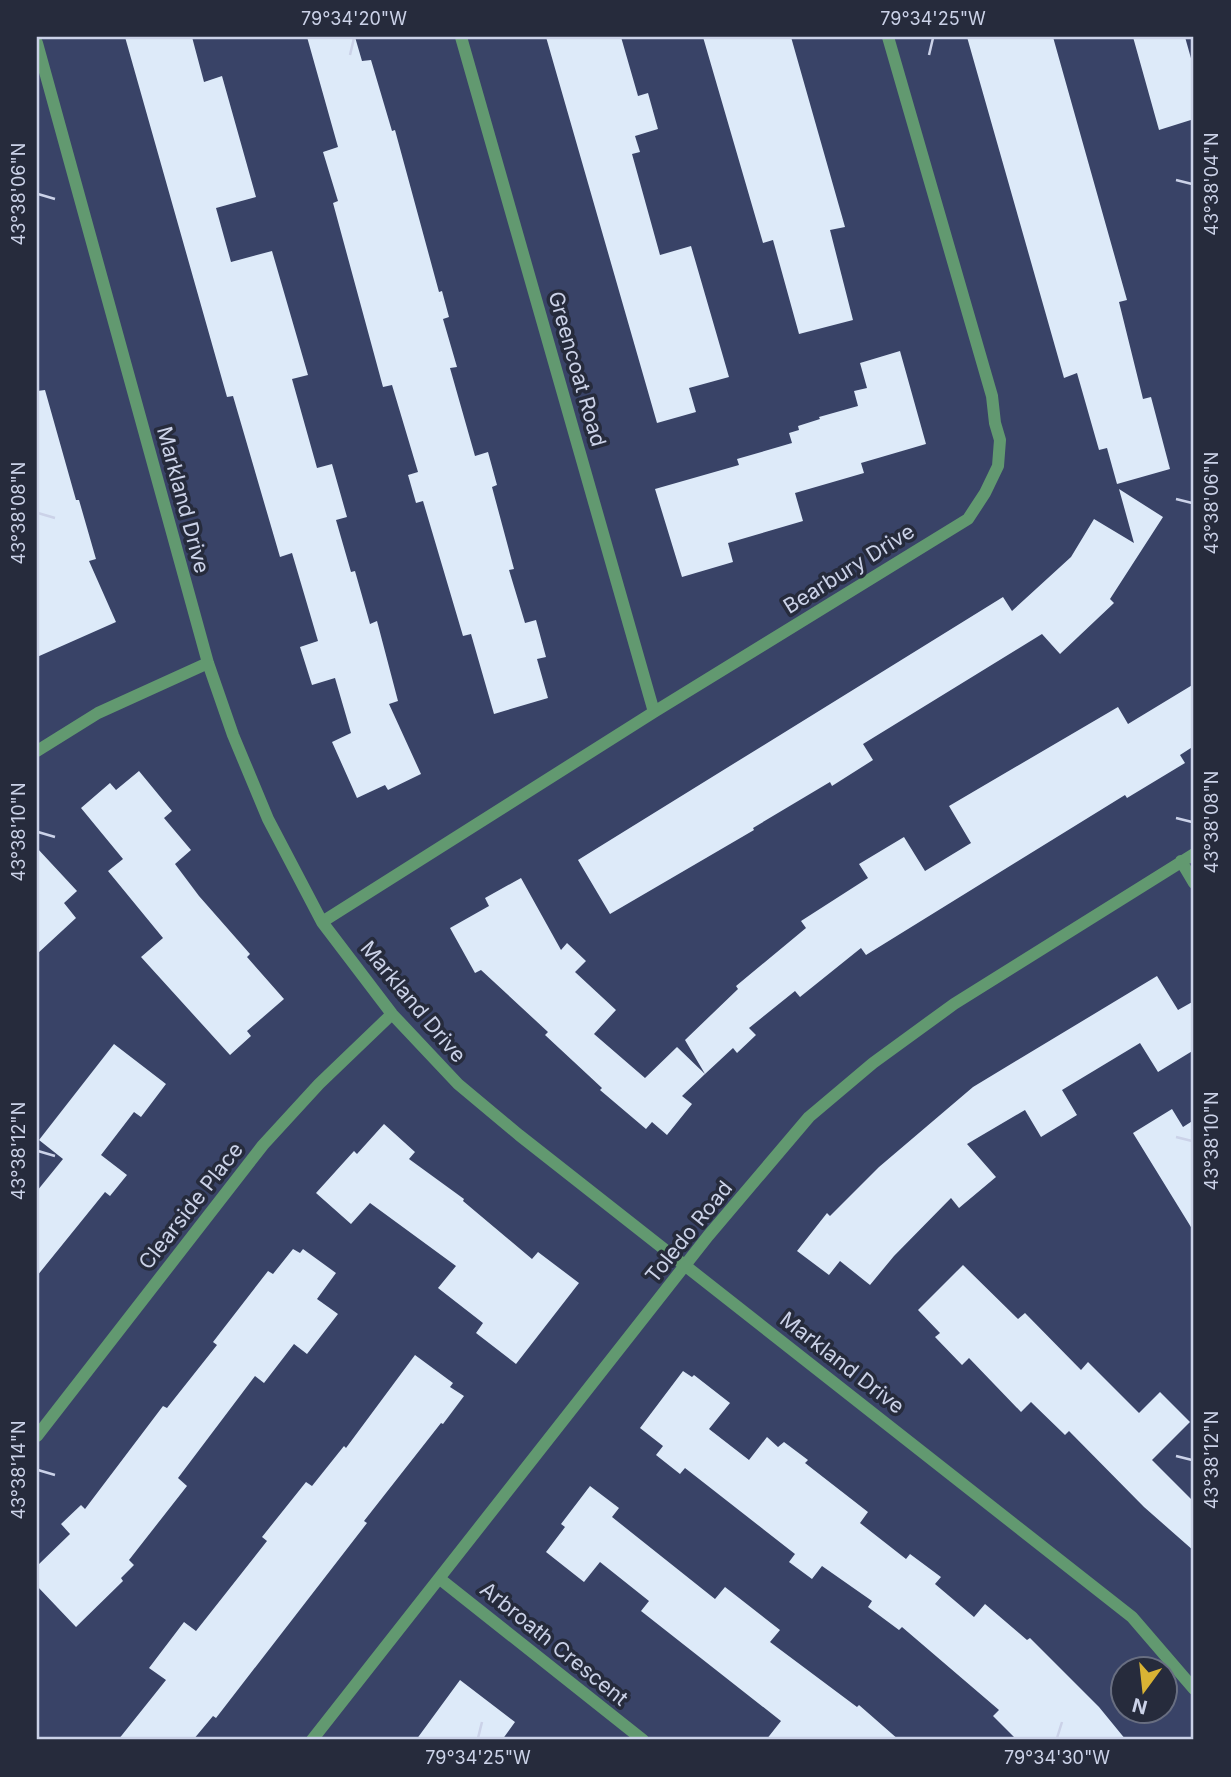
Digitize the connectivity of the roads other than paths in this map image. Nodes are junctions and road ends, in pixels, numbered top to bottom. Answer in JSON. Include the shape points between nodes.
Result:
{"nodes":[{"id":1,"x":461,"y":37,"type":"edge"},
{"id":2,"x":888,"y":37,"type":"edge"},
{"id":3,"x":37,"y":43,"type":"edge"},
{"id":4,"x":208,"y":663,"type":"junction"},
{"id":5,"x":654,"y":712,"type":"junction"},
{"id":6,"x":37,"y":751,"type":"edge"},
{"id":7,"x":1194,"y":854,"type":"edge"},
{"id":8,"x":1181,"y":861,"type":"junction"},
{"id":9,"x":1194,"y":883,"type":"edge"},
{"id":10,"x":322,"y":922,"type":"junction"},
{"id":11,"x":392,"y":1014,"type":"junction"},
{"id":12,"x":686,"y":1264,"type":"junction"},
{"id":13,"x":37,"y":1436,"type":"edge"},
{"id":14,"x":440,"y":1579,"type":"junction"},
{"id":15,"x":1194,"y":1689,"type":"edge"},
{"id":16,"x":312,"y":1740,"type":"edge"},
{"id":17,"x":643,"y":1740,"type":"edge"}],
"edges":[{"from":1,"to":5,"type":"street","name":"Greencoat Road"},
{"from":2,"to":5,"type":"street","name":"Bearbury Drive","via":[[992,396],[1000,440],[998,466],[968,519]]},
{"from":3,"to":4,"type":"street","name":"Markland Drive"},
{"from":4,"to":6,"type":"street","via":[[99,712]]},
{"from":4,"to":10,"type":"street","name":"Markland Drive","via":[[268,819]]},
{"from":5,"to":10,"type":"street","name":"Bearbury Drive"},
{"from":7,"to":8,"type":"street","name":"Toledo Road"},
{"from":8,"to":9,"type":"street"},
{"from":8,"to":12,"type":"street","name":"Toledo Road","via":[[954,1004],[873,1063],[809,1117]]},
{"from":10,"to":11,"type":"street","name":"Markland Drive"},
{"from":11,"to":12,"type":"street","name":"Markland Drive","via":[[458,1084]]},
{"from":11,"to":13,"type":"street","name":"Clearside Place","via":[[263,1145]]},
{"from":12,"to":14,"type":"street","name":"Toledo Road"},
{"from":12,"to":15,"type":"street","name":"Markland Drive","via":[[1132,1617]]},
{"from":14,"to":16,"type":"street","name":"Toledo Road"},
{"from":14,"to":17,"type":"street","name":"Arbroath Crescent"}]}
